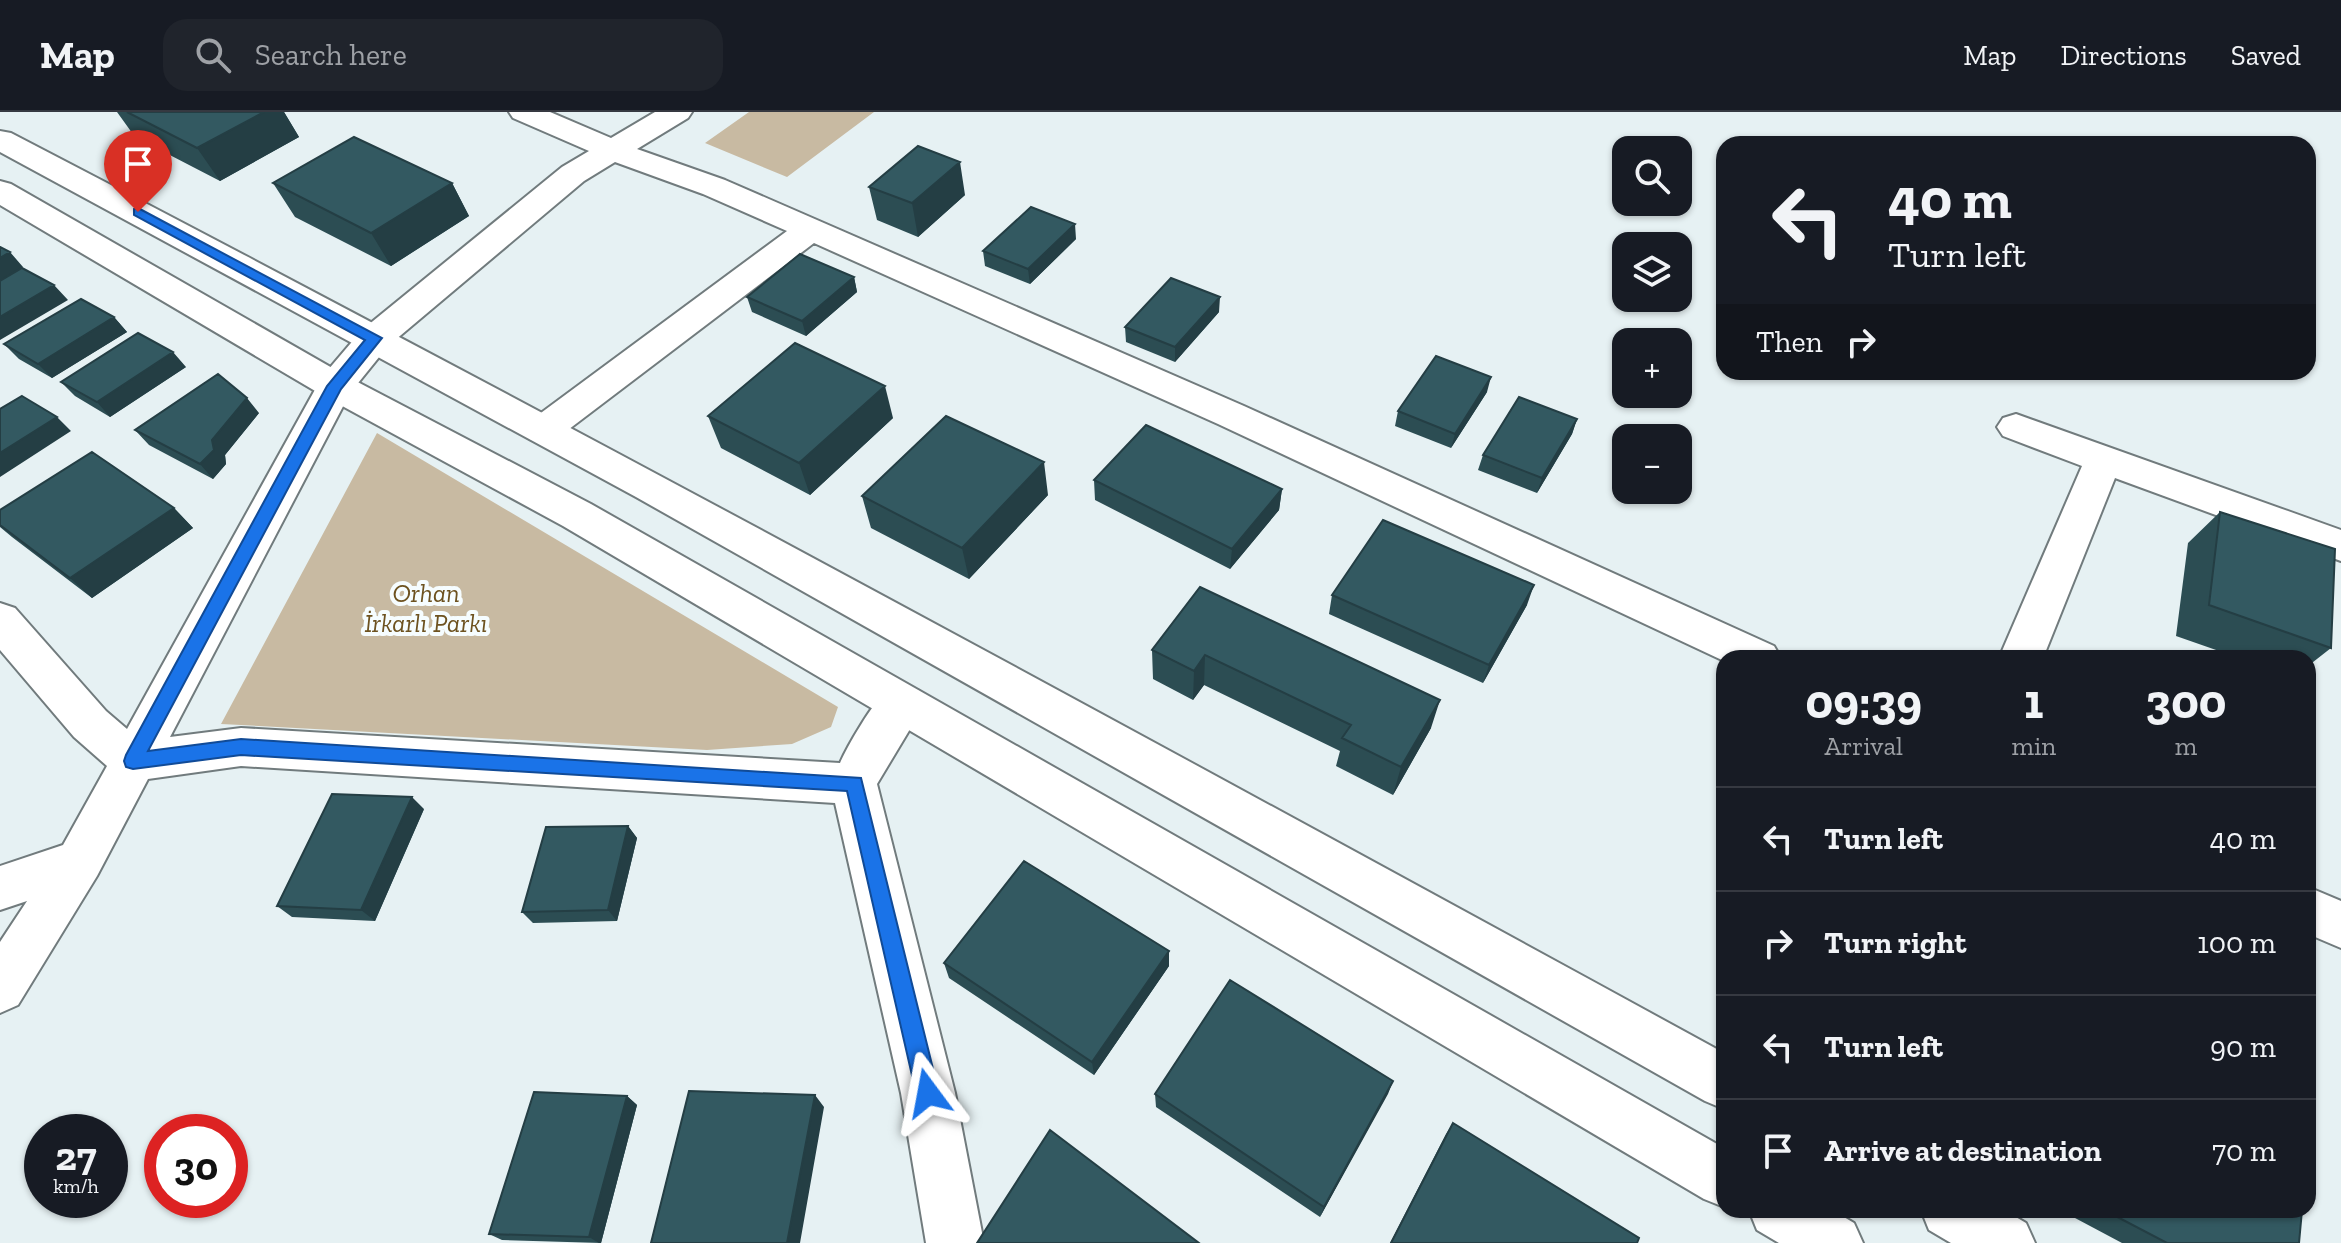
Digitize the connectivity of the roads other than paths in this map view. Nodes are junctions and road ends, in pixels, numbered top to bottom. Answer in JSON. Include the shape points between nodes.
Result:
{"nodes":[{"id":1,"x":524,"y":112,"type":"edge"},
{"id":2,"x":677,"y":112,"type":"edge"},
{"id":3,"x":0,"y":140,"type":"edge"},
{"id":4,"x":611,"y":150,"type":"junction"},
{"id":5,"x":0,"y":191,"type":"edge"},
{"id":6,"x":810,"y":230,"type":"junction"},
{"id":7,"x":375,"y":338,"type":"junction"},
{"id":8,"x":335,"y":386,"type":"junction"},
{"id":9,"x":2016,"y":427,"type":"dead end"},
{"id":10,"x":543,"y":430,"type":"junction"},
{"id":11,"x":2104,"y":459,"type":"junction"},
{"id":12,"x":2341,"y":546,"type":"edge"},
{"id":13,"x":0,"y":620,"type":"edge"},
{"id":14,"x":1742,"y":650,"type":"edge"},
{"id":15,"x":2024,"y":650,"type":"edge"},
{"id":16,"x":903,"y":704,"type":"junction"},
{"id":17,"x":133,"y":761,"type":"junction"},
{"id":18,"x":854,"y":784,"type":"junction"},
{"id":19,"x":80,"y":861,"type":"junction"},
{"id":20,"x":0,"y":888,"type":"edge"},
{"id":21,"x":2316,"y":914,"type":"edge"},
{"id":22,"x":2341,"y":925,"type":"edge"},
{"id":23,"x":0,"y":988,"type":"edge"},
{"id":24,"x":1716,"y":1078,"type":"edge"},
{"id":25,"x":1716,"y":1174,"type":"edge"},
{"id":26,"x":1963,"y":1218,"type":"edge"},
{"id":27,"x":955,"y":1243,"type":"edge"},
{"id":28,"x":2006,"y":1243,"type":"edge"}],
"edges":[{"from":1,"to":4,"type":"street"},
{"from":2,"to":4,"type":"street"},
{"from":3,"to":7,"type":"street"},
{"from":4,"to":6,"type":"street","via":[[714,187]]},
{"from":4,"to":7,"type":"street","via":[[573,174]]},
{"from":5,"to":8,"type":"street"},
{"from":6,"to":10,"type":"street"},
{"from":6,"to":14,"type":"street","via":[[1231,415]]},
{"from":7,"to":8,"type":"street"},
{"from":7,"to":10,"type":"street"},
{"from":8,"to":16,"type":"street","via":[[577,515]]},
{"from":8,"to":17,"type":"street"},
{"from":9,"to":11,"type":"street"},
{"from":10,"to":24,"type":"street"},
{"from":11,"to":12,"type":"street"},
{"from":11,"to":15,"type":"street"},
{"from":13,"to":17,"type":"street","via":[[90,724]]},
{"from":16,"to":18,"type":"street"},
{"from":16,"to":25,"type":"street"},
{"from":17,"to":18,"type":"street","via":[[241,747]]},
{"from":17,"to":19,"type":"street"},
{"from":18,"to":27,"type":"street","via":[[928,1093]]},
{"from":19,"to":20,"type":"street"},
{"from":19,"to":23,"type":"street"},
{"from":21,"to":22,"type":"street"},
{"from":26,"to":28,"type":"street"}]}
